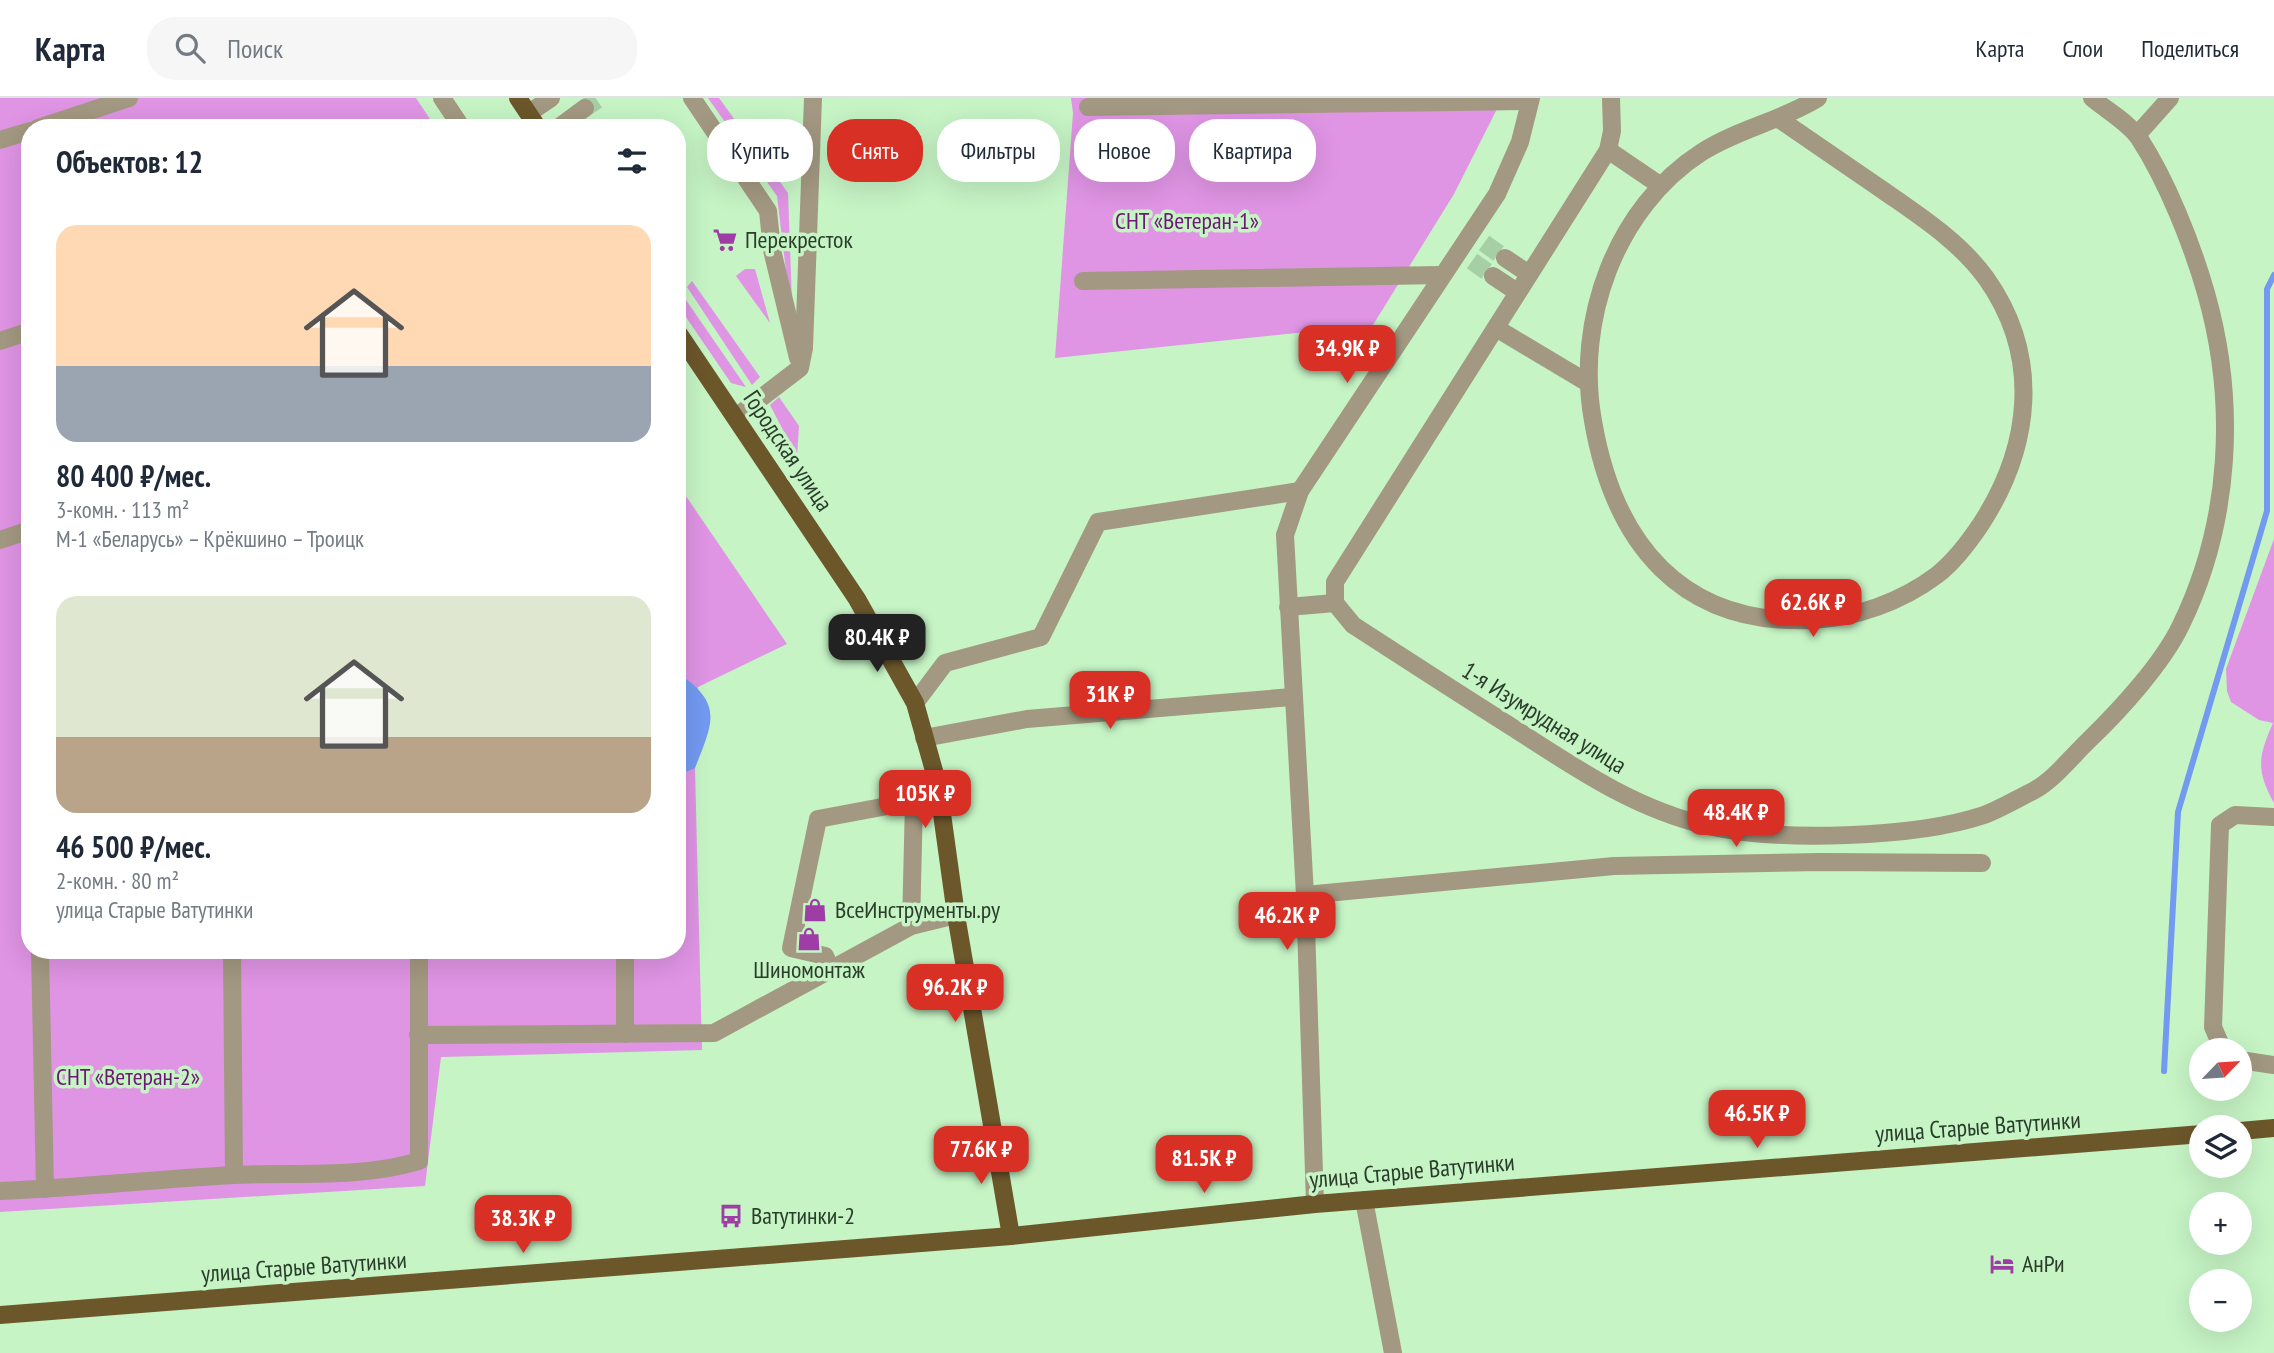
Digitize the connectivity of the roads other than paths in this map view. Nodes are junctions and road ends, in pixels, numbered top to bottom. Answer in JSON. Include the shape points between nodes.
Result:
{"nodes":[{"id":1,"x":129,"y":98,"type":"edge"},
{"id":2,"x":442,"y":98,"type":"edge"},
{"id":3,"x":551,"y":98,"type":"edge"},
{"id":4,"x":692,"y":98,"type":"edge"},
{"id":5,"x":813,"y":98,"type":"edge"},
{"id":6,"x":1612,"y":98,"type":"edge"},
{"id":7,"x":1818,"y":98,"type":"edge"},
{"id":8,"x":2091,"y":98,"type":"edge"},
{"id":9,"x":2170,"y":98,"type":"edge"},
{"id":10,"x":1530,"y":100,"type":"edge"},
{"id":11,"x":1088,"y":107,"type":"dead end"},
{"id":12,"x":585,"y":108,"type":"tunnel mouth"},
{"id":13,"x":528,"y":113,"type":"edge"},
{"id":14,"x":65,"y":119,"type":"edge"},
{"id":15,"x":456,"y":119,"type":"edge"},
{"id":16,"x":570,"y":119,"type":"edge"},
{"id":17,"x":1779,"y":119,"type":"junction"},
{"id":18,"x":21,"y":134,"type":"edge"},
{"id":19,"x":2137,"y":135,"type":"junction"},
{"id":20,"x":0,"y":140,"type":"edge"},
{"id":21,"x":1608,"y":150,"type":"junction"},
{"id":22,"x":1661,"y":186,"type":"junction"},
{"id":23,"x":1505,"y":258,"type":"tunnel mouth"},
{"id":24,"x":1529,"y":274,"type":"junction"},
{"id":25,"x":1442,"y":275,"type":"junction"},
{"id":26,"x":1493,"y":275,"type":"tunnel mouth"},
{"id":27,"x":1083,"y":281,"type":"dead end"},
{"id":28,"x":1517,"y":292,"type":"junction"},
{"id":29,"x":1496,"y":328,"type":"junction"},
{"id":30,"x":21,"y":334,"type":"edge"},
{"id":31,"x":0,"y":341,"type":"edge"},
{"id":32,"x":686,"y":344,"type":"edge"},
{"id":33,"x":800,"y":368,"type":"junction"},
{"id":34,"x":1588,"y":383,"type":"junction"},
{"id":35,"x":736,"y":417,"type":"junction"},
{"id":36,"x":1300,"y":491,"type":"junction"},
{"id":37,"x":21,"y":533,"type":"edge"},
{"id":38,"x":0,"y":540,"type":"edge"},
{"id":39,"x":1335,"y":603,"type":"junction"},
{"id":40,"x":1288,"y":607,"type":"junction"},
{"id":41,"x":1292,"y":698,"type":"junction"},
{"id":42,"x":915,"y":703,"type":"junction"},
{"id":43,"x":925,"y":738,"type":"junction"},
{"id":44,"x":938,"y":785,"type":"junction"},
{"id":45,"x":914,"y":802,"type":"junction"},
{"id":46,"x":2274,"y":817,"type":"edge"},
{"id":47,"x":1982,"y":863,"type":"dead end"},
{"id":48,"x":1305,"y":895,"type":"junction"},
{"id":49,"x":956,"y":915,"type":"junction"},
{"id":50,"x":911,"y":926,"type":"junction"},
{"id":51,"x":40,"y":959,"type":"edge"},
{"id":52,"x":232,"y":959,"type":"edge"},
{"id":53,"x":419,"y":959,"type":"edge"},
{"id":54,"x":625,"y":959,"type":"edge"},
{"id":55,"x":830,"y":967,"type":"junction"},
{"id":56,"x":625,"y":1034,"type":"junction"},
{"id":57,"x":418,"y":1035,"type":"junction"},
{"id":58,"x":2218,"y":1038,"type":"edge"},
{"id":59,"x":2252,"y":1062,"type":"edge"},
{"id":60,"x":2274,"y":1065,"type":"edge"},
{"id":61,"x":2274,"y":1128,"type":"edge"},
{"id":62,"x":2252,"y":1130,"type":"edge"},
{"id":63,"x":2189,"y":1135,"type":"edge"},
{"id":64,"x":234,"y":1175,"type":"junction"},
{"id":65,"x":45,"y":1189,"type":"junction"},
{"id":66,"x":0,"y":1191,"type":"edge"},
{"id":67,"x":1364,"y":1200,"type":"junction"},
{"id":68,"x":1315,"y":1204,"type":"junction"},
{"id":69,"x":1011,"y":1236,"type":"junction"},
{"id":70,"x":0,"y":1315,"type":"edge"},
{"id":71,"x":1394,"y":1353,"type":"edge"}],
"edges":[{"from":1,"to":14,"type":"street"},
{"from":2,"to":15,"type":"street"},
{"from":3,"to":13,"type":"street"},
{"from":4,"to":33,"type":"street","via":[[768,211],[772,250]]},
{"from":5,"to":33,"type":"street"},
{"from":6,"to":21,"type":"street"},
{"from":7,"to":17,"type":"street"},
{"from":8,"to":19,"type":"street","name":"1-я Изумрудная улица"},
{"from":9,"to":19,"type":"street"},
{"from":10,"to":11,"type":"street"},
{"from":10,"to":25,"type":"street","via":[[1508,171],[1477,238],[1465,256]]},
{"from":12,"to":16,"type":"street"},
{"from":17,"to":22,"type":"street","via":[[1703,152]]},
{"from":17,"to":34,"type":"street","via":[[1951,239],[1987,280],[2006,312],[2023,375],[2020,435],[2011,469],[1967,544],[1938,574],[1909,592],[1835,619],[1758,619],[1719,607],[1688,592],[1662,571],[1632,533],[1597,447]]},
{"from":18,"to":20,"type":"street"},
{"from":19,"to":39,"type":"street","name":"1-я Изумрудная улица","via":[[2192,244],[2208,301],[2223,366],[2225,473],[2207,558],[2180,627],[2126,705],[2038,789],[1984,815],[1923,828],[1762,834],[1710,827],[1659,812],[1608,789],[1353,625]]},
{"from":21,"to":22,"type":"street"},
{"from":21,"to":24,"type":"street"},
{"from":22,"to":34,"type":"street","via":[[1630,225],[1597,302]]},
{"from":23,"to":24,"type":"street"},
{"from":24,"to":28,"type":"street"},
{"from":25,"to":27,"type":"street"},
{"from":25,"to":36,"type":"street"},
{"from":26,"to":28,"type":"street"},
{"from":28,"to":29,"type":"street"},
{"from":29,"to":34,"type":"street"},
{"from":29,"to":39,"type":"street","via":[[1335,582]]},
{"from":30,"to":31,"type":"street"},
{"from":32,"to":35,"type":"main road","name":"Городская улица"},
{"from":33,"to":35,"type":"street"},
{"from":35,"to":42,"type":"main road","name":"Городская улица","via":[[857,599]]},
{"from":36,"to":40,"type":"street","via":[[1285,534]]},
{"from":36,"to":42,"type":"street","via":[[1098,522],[1041,636],[945,663]]},
{"from":37,"to":38,"type":"street"},
{"from":39,"to":40,"type":"street"},
{"from":40,"to":41,"type":"street"},
{"from":41,"to":43,"type":"street","via":[[1027,719]]},
{"from":41,"to":48,"type":"street"},
{"from":42,"to":43,"type":"main road","name":"Городская улица"},
{"from":43,"to":44,"type":"main road","name":"Городская улица"},
{"from":44,"to":45,"type":"street"},
{"from":44,"to":49,"type":"main road","name":"Городская улица"},
{"from":45,"to":50,"type":"street"},
{"from":45,"to":55,"type":"street","via":[[818,819],[791,948],[824,956]]},
{"from":46,"to":58,"type":"street","via":[[2235,815],[2220,825],[2213,1027]]},
{"from":47,"to":48,"type":"street","via":[[1614,866]]},
{"from":48,"to":68,"type":"street"},
{"from":49,"to":50,"type":"street"},
{"from":49,"to":69,"type":"main road","name":"Городская улица"},
{"from":50,"to":55,"type":"street"},
{"from":51,"to":65,"type":"street"},
{"from":52,"to":64,"type":"street"},
{"from":53,"to":57,"type":"street"},
{"from":54,"to":56,"type":"street"},
{"from":55,"to":56,"type":"street","via":[[715,1033]]},
{"from":56,"to":57,"type":"street"},
{"from":57,"to":64,"type":"street","via":[[419,1161],[359,1171]]},
{"from":59,"to":60,"type":"street"},
{"from":61,"to":62,"type":"main road"},
{"from":63,"to":67,"type":"main road","name":"улица Старые Ватутинки"},
{"from":64,"to":65,"type":"street"},
{"from":65,"to":66,"type":"street"},
{"from":67,"to":68,"type":"main road","name":"улица Старые Ватутинки"},
{"from":67,"to":71,"type":"street"},
{"from":68,"to":69,"type":"main road","name":"улица Старые Ватутинки"},
{"from":69,"to":70,"type":"main road","name":"улица Старые Ватутинки"}]}
